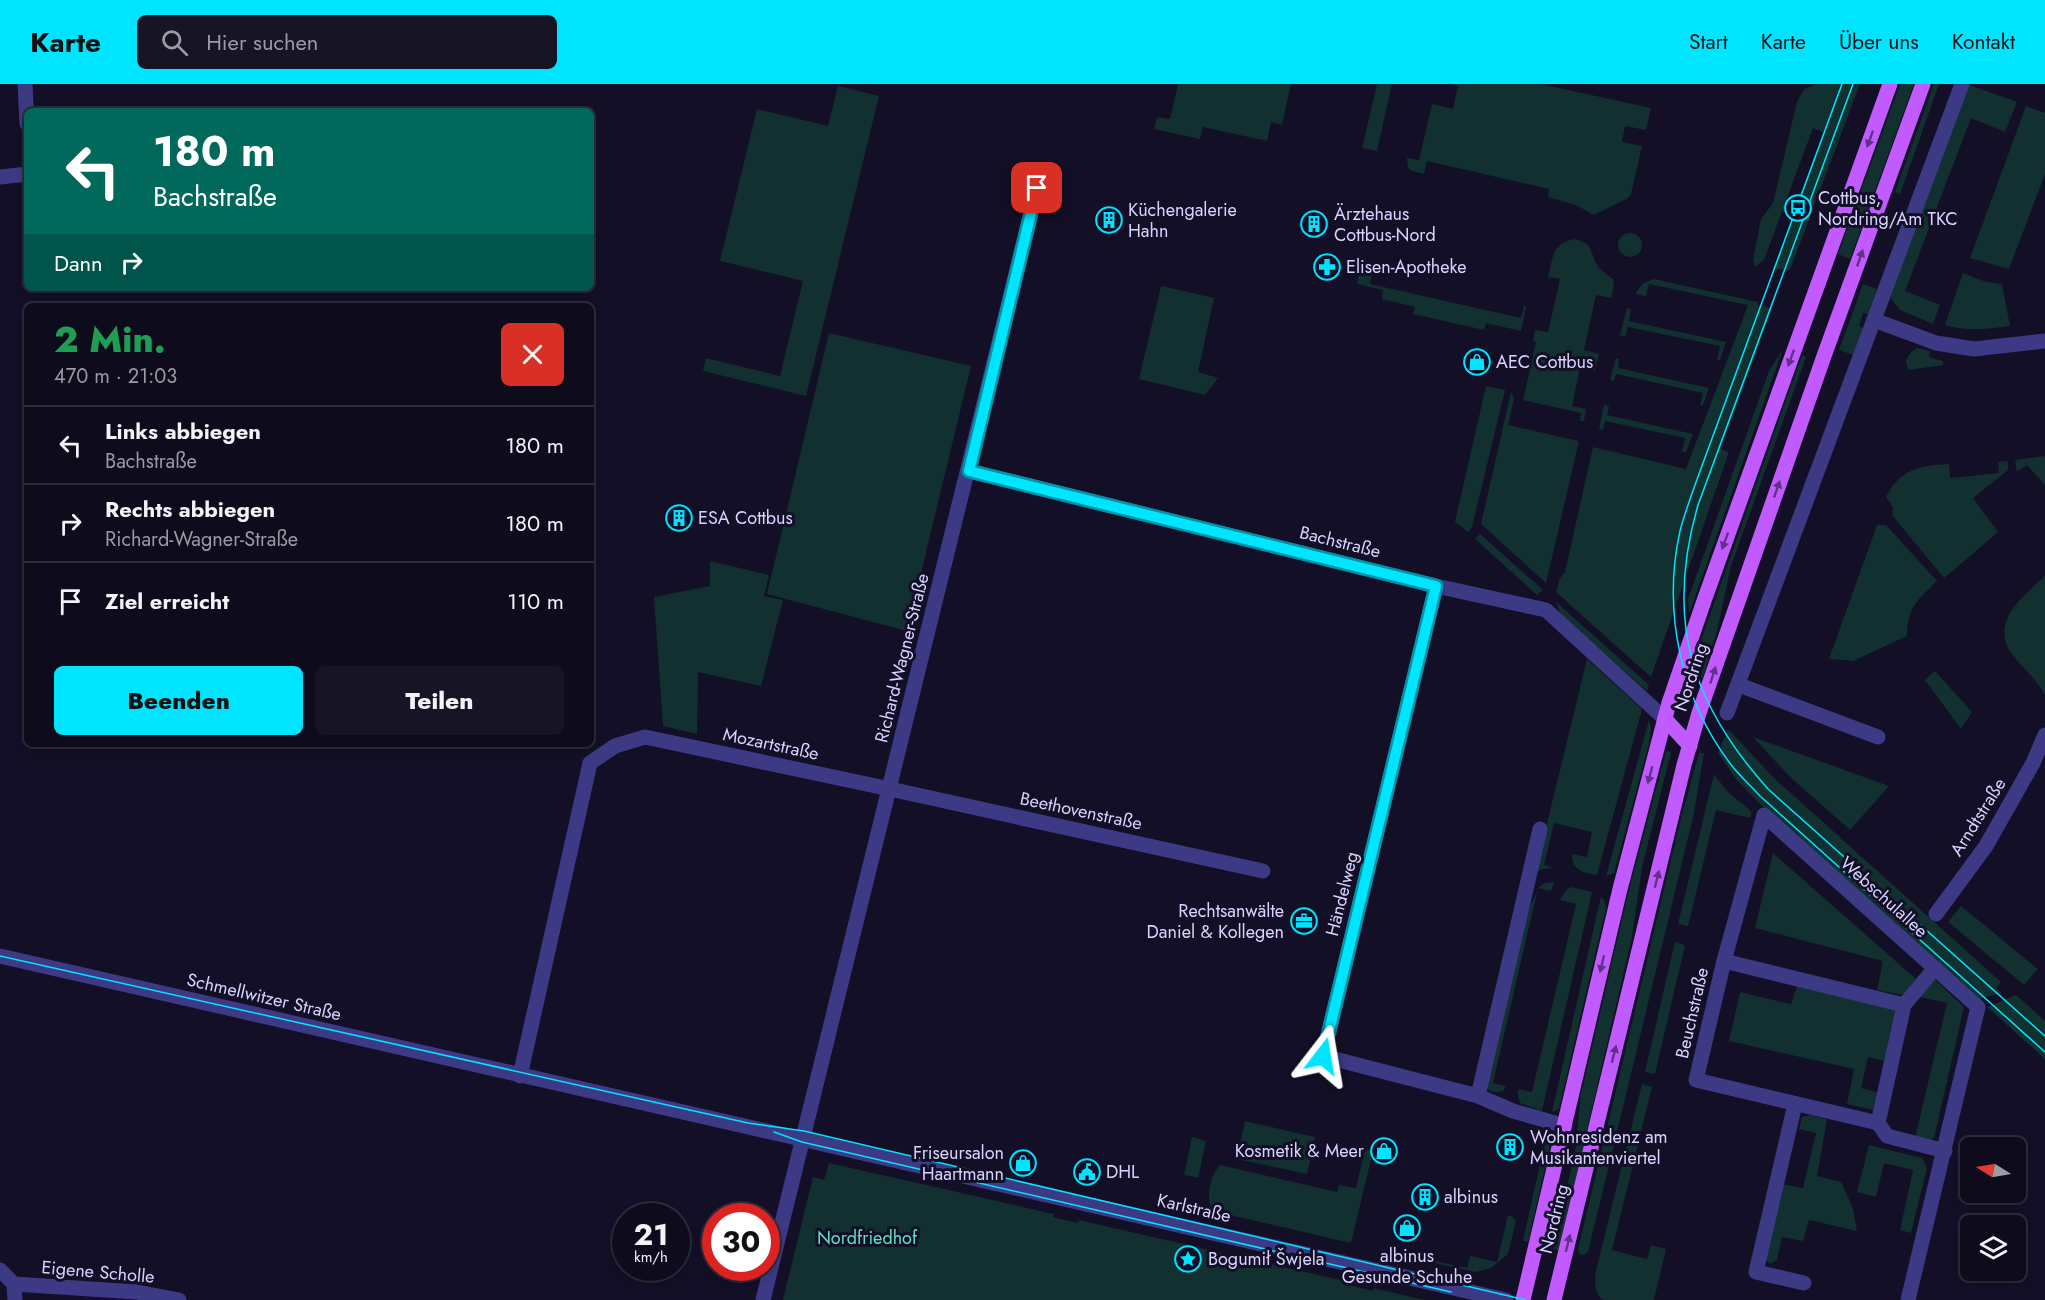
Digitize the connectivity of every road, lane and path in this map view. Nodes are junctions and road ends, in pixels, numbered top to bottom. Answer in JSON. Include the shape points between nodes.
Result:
{"nodes":[{"id":1,"x":25,"y":84,"type":"edge"},
{"id":2,"x":1890,"y":84,"type":"edge"},
{"id":3,"x":1923,"y":84,"type":"edge"},
{"id":4,"x":1962,"y":84,"type":"edge"},
{"id":5,"x":26,"y":108,"type":"edge"},
{"id":6,"x":24,"y":174,"type":"edge"},
{"id":7,"x":0,"y":177,"type":"edge"},
{"id":8,"x":1037,"y":188,"type":"dead end"},
{"id":9,"x":1874,"y":320,"type":"junction"},
{"id":10,"x":2045,"y":341,"type":"edge"},
{"id":11,"x":969,"y":471,"type":"junction"},
{"id":12,"x":1436,"y":586,"type":"junction"},
{"id":13,"x":1739,"y":685,"type":"junction"},
{"id":14,"x":1727,"y":713,"type":"dead end"},
{"id":15,"x":1665,"y":718,"type":"junction"},
{"id":16,"x":2045,"y":735,"type":"edge"},
{"id":17,"x":1878,"y":737,"type":"dead end"},
{"id":18,"x":1690,"y":746,"type":"junction"},
{"id":19,"x":890,"y":789,"type":"junction"},
{"id":20,"x":1764,"y":815,"type":"joint"},
{"id":21,"x":1540,"y":829,"type":"dead end"},
{"id":22,"x":1263,"y":871,"type":"dead end"},
{"id":23,"x":1936,"y":914,"type":"dead end"},
{"id":24,"x":0,"y":956,"type":"edge"},
{"id":25,"x":1724,"y":961,"type":"junction"},
{"id":26,"x":1935,"y":968,"type":"junction"},
{"id":27,"x":1904,"y":1005,"type":"junction"},
{"id":28,"x":520,"y":1076,"type":"junction"},
{"id":29,"x":1478,"y":1096,"type":"junction"},
{"id":30,"x":1795,"y":1104,"type":"junction"},
{"id":31,"x":1878,"y":1123,"type":"junction"},
{"id":32,"x":1565,"y":1126,"type":"junction"},
{"id":33,"x":803,"y":1138,"type":"junction"},
{"id":34,"x":1945,"y":1151,"type":"junction"},
{"id":35,"x":0,"y":1270,"type":"edge"},
{"id":36,"x":1804,"y":1283,"type":"dead end"},
{"id":37,"x":15,"y":1292,"type":"edge"},
{"id":38,"x":178,"y":1300,"type":"edge"},
{"id":39,"x":764,"y":1300,"type":"edge"},
{"id":40,"x":1506,"y":1300,"type":"edge"},
{"id":41,"x":1523,"y":1300,"type":"edge"},
{"id":42,"x":1554,"y":1300,"type":"edge"},
{"id":43,"x":1908,"y":1300,"type":"edge"}],
"edges":[{"from":1,"to":5,"type":"street"},
{"from":2,"to":15,"type":"main road","name":"Nordring","one_way":true},
{"from":18,"to":3,"type":"main road","name":"Nordring","one_way":true,"via":[[1733,612]]},
{"from":4,"to":9,"type":"street"},
{"from":6,"to":7,"type":"street"},
{"from":8,"to":11,"type":"street","name":"Richard-Wagner-Straße"},
{"from":9,"to":10,"type":"street","via":[[1936,342],[1974,349]]},
{"from":9,"to":13,"type":"street"},
{"from":11,"to":12,"type":"street","name":"Bachstraße"},
{"from":11,"to":19,"type":"street","name":"Richard-Wagner-Straße"},
{"from":12,"to":15,"type":"street","name":"Bachstraße","via":[[1546,610]]},
{"from":12,"to":29,"type":"street","name":"Händelweg","via":[[1323,1056]]},
{"from":13,"to":14,"type":"street"},
{"from":13,"to":17,"type":"street"},
{"from":15,"to":18,"type":"main road"},
{"from":15,"to":32,"type":"main road","name":"Nordring","one_way":true},
{"from":16,"to":23,"type":"street","name":"Arndtstraße","via":[[1986,846]]},
{"from":42,"to":18,"type":"main road","name":"Nordring","one_way":true},
{"from":19,"to":22,"type":"street","name":"Beethovenstraße"},
{"from":19,"to":28,"type":"street","name":"Mozartstraße","via":[[645,737],[615,746],[590,763]]},
{"from":19,"to":33,"type":"street","name":"Richard-Wagner-Straße"},
{"from":20,"to":25,"type":"street","name":"Beuchstraße"},
{"from":20,"to":26,"type":"street","name":"Webschulallee"},
{"from":21,"to":29,"type":"street"},
{"from":24,"to":28,"type":"street","name":"Schmellwitzer Straße"},
{"from":25,"to":27,"type":"street","name":"Beuchstraße"},
{"from":25,"to":30,"type":"street","name":"Beuchstraße","via":[[1696,1080]]},
{"from":26,"to":27,"type":"street"},
{"from":26,"to":34,"type":"street","name":"Webschulallee","via":[[1978,1007]]},
{"from":27,"to":31,"type":"street"},
{"from":28,"to":33,"type":"street","name":"Schmellwitzer Straße"},
{"from":29,"to":32,"type":"street","name":"Händelweg"},
{"from":30,"to":31,"type":"street","name":"Beuchstraße"},
{"from":30,"to":36,"type":"street","via":[[1756,1272]]},
{"from":31,"to":34,"type":"street","name":"Beuchstraße","via":[[1887,1136]]},
{"from":32,"to":41,"type":"main road","name":"Nordring"},
{"from":33,"to":39,"type":"street","name":"Richard-Wagner-Straße"},
{"from":33,"to":40,"type":"street","name":"Karlstraße"},
{"from":34,"to":43,"type":"street"},
{"from":35,"to":37,"type":"street","name":"Eigene Scholle"},
{"from":37,"to":38,"type":"street","name":"Eigene Scholle","via":[[137,1292]]}]}
